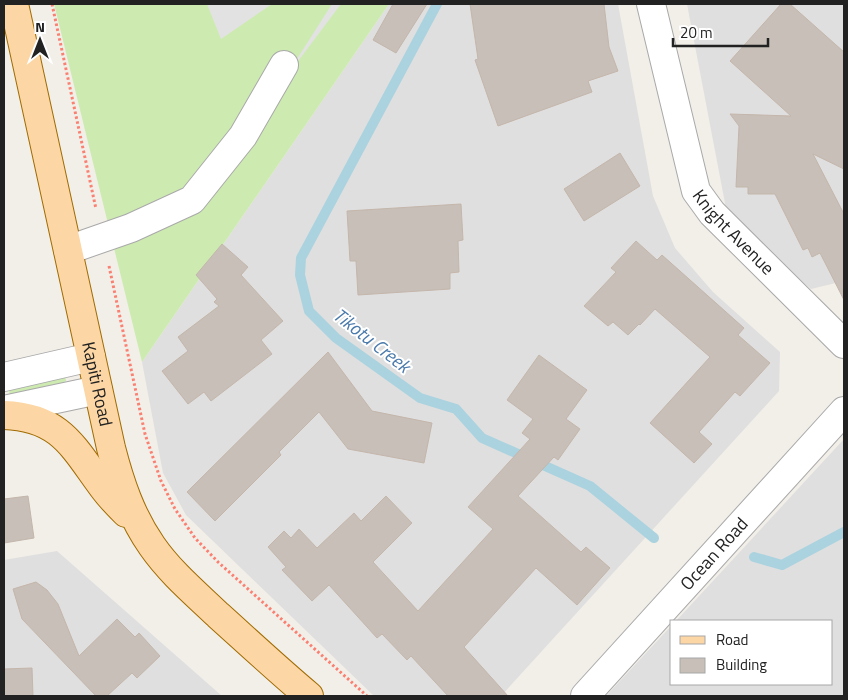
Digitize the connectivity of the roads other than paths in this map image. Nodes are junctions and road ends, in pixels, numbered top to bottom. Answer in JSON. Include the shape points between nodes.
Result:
{"nodes":[{"id":1,"x":14,"y":4,"type":"edge"},
{"id":2,"x":651,"y":4,"type":"edge"},
{"id":3,"x":284,"y":65,"type":"dead end"},
{"id":4,"x":68,"y":250,"type":"junction"},
{"id":5,"x":844,"y":344,"type":"edge"},
{"id":6,"x":91,"y":358,"type":"junction"},
{"id":7,"x":4,"y":377,"type":"edge"},
{"id":8,"x":98,"y":390,"type":"junction"},
{"id":9,"x":4,"y":410,"type":"edge"},
{"id":10,"x":844,"y":411,"type":"edge"},
{"id":11,"x":4,"y":415,"type":"edge"},
{"id":12,"x":140,"y":526,"type":"junction"},
{"id":13,"x":309,"y":696,"type":"edge"},
{"id":14,"x":585,"y":696,"type":"edge"}],
"edges":[{"from":1,"to":4,"type":"main road","name":"Kapiti Road"},
{"from":2,"to":5,"type":"street","name":"Knight Avenue","via":[[696,191],[712,213]]},
{"from":3,"to":4,"type":"street","via":[[243,136],[192,200],[131,228]]},
{"from":4,"to":6,"type":"main road","name":"Kapiti Road"},
{"from":6,"to":7,"type":"street"},
{"from":6,"to":8,"type":"main road","name":"Kapiti Road"},
{"from":8,"to":9,"type":"street"},
{"from":8,"to":12,"type":"main road","name":"Kapiti Road","via":[[121,484]]},
{"from":10,"to":14,"type":"street","name":"Ocean Road"},
{"from":11,"to":12,"type":"main road","via":[[33,419],[62,434],[80,453],[106,492]]},
{"from":12,"to":13,"type":"main road","name":"Kapiti Road","via":[[178,577]]}]}
